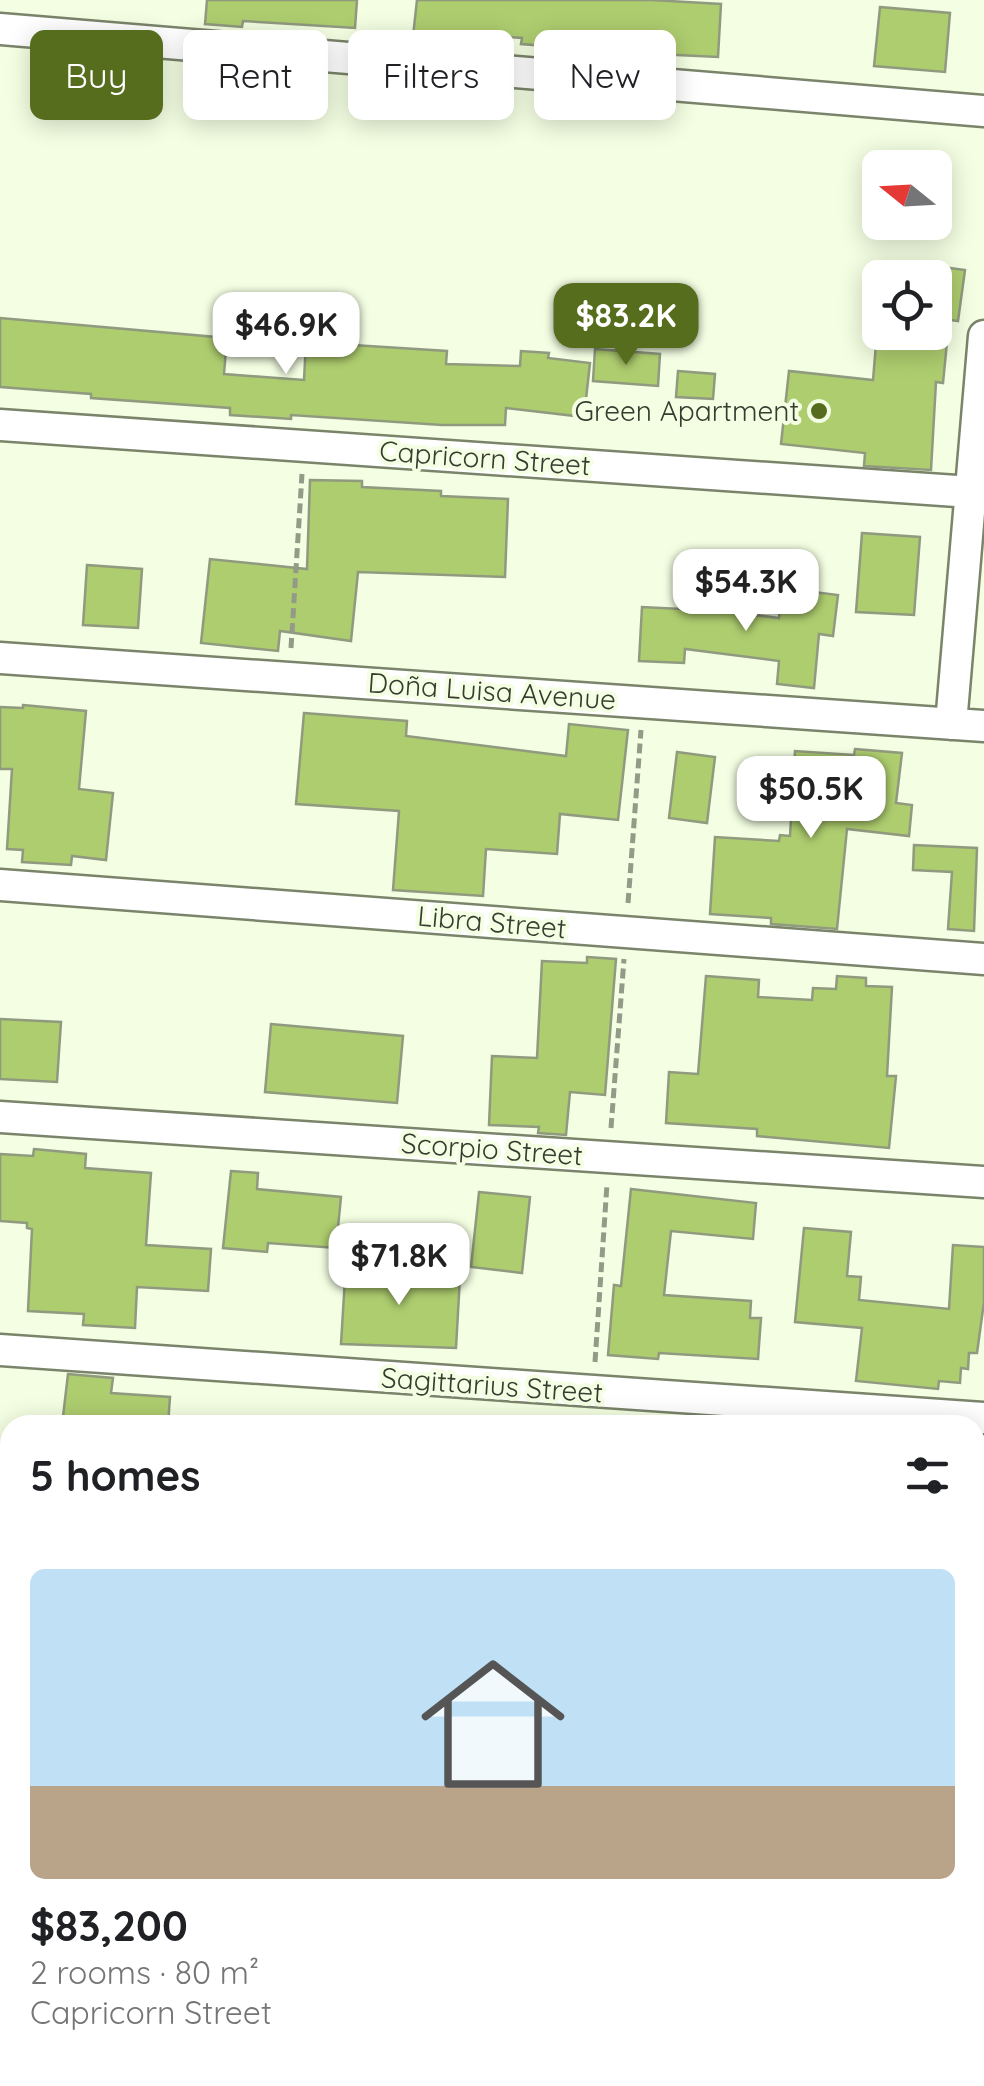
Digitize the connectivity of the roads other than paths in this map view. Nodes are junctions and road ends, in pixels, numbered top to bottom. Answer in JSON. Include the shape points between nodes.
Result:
{"nodes":[{"id":1,"x":0,"y":29,"type":"edge"},
{"id":2,"x":984,"y":110,"type":"edge"},
{"id":3,"x":984,"y":336,"type":"edge"},
{"id":4,"x":0,"y":425,"type":"edge"},
{"id":5,"x":971,"y":492,"type":"junction"},
{"id":6,"x":0,"y":658,"type":"edge"},
{"id":7,"x":951,"y":724,"type":"junction"},
{"id":8,"x":984,"y":726,"type":"edge"},
{"id":9,"x":0,"y":886,"type":"edge"},
{"id":10,"x":984,"y":960,"type":"edge"},
{"id":11,"x":0,"y":1117,"type":"edge"},
{"id":12,"x":984,"y":1182,"type":"edge"},
{"id":13,"x":0,"y":1350,"type":"edge"},
{"id":14,"x":937,"y":1415,"type":"edge"}],
"edges":[{"from":1,"to":2,"type":"street"},
{"from":3,"to":5,"type":"street"},
{"from":4,"to":5,"type":"street","name":"Capricorn Street"},
{"from":5,"to":7,"type":"street"},
{"from":6,"to":7,"type":"street","name":"Doña Luisa Avenue"},
{"from":7,"to":8,"type":"street","name":"Doña Luisa Avenue"},
{"from":9,"to":10,"type":"street","name":"Libra Street"},
{"from":11,"to":12,"type":"street","name":"Scorpio Street"},
{"from":13,"to":14,"type":"street","name":"Sagittarius Street"}]}
